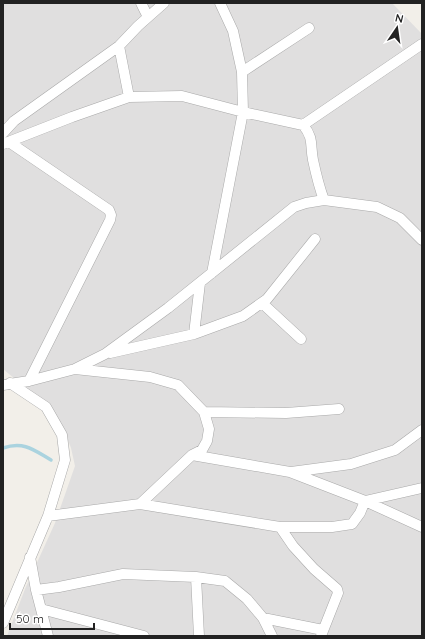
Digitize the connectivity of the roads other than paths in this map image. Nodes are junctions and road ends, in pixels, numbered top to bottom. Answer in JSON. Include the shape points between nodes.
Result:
{"nodes":[{"id":1,"x":141,"y":3,"type":"edge"},
{"id":2,"x":164,"y":3,"type":"edge"},
{"id":3,"x":220,"y":3,"type":"edge"},
{"id":4,"x":148,"y":17,"type":"junction"},
{"id":5,"x":309,"y":28,"type":"dead end"},
{"id":6,"x":422,"y":44,"type":"edge"},
{"id":7,"x":119,"y":46,"type":"junction"},
{"id":8,"x":242,"y":72,"type":"junction"},
{"id":9,"x":129,"y":97,"type":"junction"},
{"id":10,"x":243,"y":112,"type":"junction"},
{"id":11,"x":303,"y":125,"type":"junction"},
{"id":12,"x":5,"y":139,"type":"edge"},
{"id":13,"x":324,"y":200,"type":"junction"},
{"id":14,"x":315,"y":239,"type":"dead end"},
{"id":15,"x":422,"y":240,"type":"edge"},
{"id":16,"x":212,"y":273,"type":"junction"},
{"id":17,"x":200,"y":283,"type":"junction"},
{"id":18,"x":262,"y":303,"type":"junction"},
{"id":19,"x":194,"y":334,"type":"junction"},
{"id":20,"x":301,"y":339,"type":"dead end"},
{"id":21,"x":105,"y":354,"type":"junction"},
{"id":22,"x":75,"y":369,"type":"junction"},
{"id":23,"x":29,"y":381,"type":"junction"},
{"id":24,"x":6,"y":383,"type":"edge"},
{"id":25,"x":338,"y":409,"type":"dead end"},
{"id":26,"x":204,"y":412,"type":"junction"},
{"id":27,"x":422,"y":430,"type":"edge"},
{"id":28,"x":192,"y":455,"type":"junction"},
{"id":29,"x":290,"y":472,"type":"junction"},
{"id":30,"x":422,"y":488,"type":"edge"},
{"id":31,"x":365,"y":501,"type":"junction"},
{"id":32,"x":140,"y":504,"type":"junction"},
{"id":33,"x":48,"y":516,"type":"junction"},
{"id":34,"x":280,"y":527,"type":"junction"},
{"id":35,"x":422,"y":527,"type":"edge"},
{"id":36,"x":30,"y":557,"type":"junction"},
{"id":37,"x":196,"y":577,"type":"junction"},
{"id":38,"x":36,"y":590,"type":"junction"},
{"id":39,"x":41,"y":609,"type":"junction"},
{"id":40,"x":263,"y":618,"type":"junction"},
{"id":41,"x":3,"y":623,"type":"edge"},
{"id":42,"x":322,"y":633,"type":"edge"},
{"id":43,"x":48,"y":636,"type":"edge"},
{"id":44,"x":144,"y":636,"type":"edge"},
{"id":45,"x":199,"y":636,"type":"edge"},
{"id":46,"x":272,"y":636,"type":"edge"}],
"edges":[{"from":1,"to":4,"type":"street"},
{"from":2,"to":4,"type":"street"},
{"from":3,"to":8,"type":"street","via":[[233,31]]},
{"from":4,"to":7,"type":"street"},
{"from":5,"to":8,"type":"street"},
{"from":6,"to":11,"type":"street"},
{"from":7,"to":9,"type":"street"},
{"from":7,"to":12,"type":"street","via":[[14,121]]},
{"from":8,"to":10,"type":"street"},
{"from":9,"to":10,"type":"street","via":[[182,96]]},
{"from":9,"to":12,"type":"street"},
{"from":10,"to":11,"type":"street"},
{"from":10,"to":16,"type":"street"},
{"from":11,"to":13,"type":"street","via":[[310,133],[318,183]]},
{"from":12,"to":23,"type":"street","via":[[109,210],[112,215]]},
{"from":13,"to":15,"type":"street","via":[[377,207],[400,218]]},
{"from":13,"to":16,"type":"street","via":[[294,207]]},
{"from":14,"to":18,"type":"street"},
{"from":16,"to":17,"type":"street"},
{"from":17,"to":19,"type":"street"},
{"from":17,"to":21,"type":"street"},
{"from":18,"to":19,"type":"street","via":[[243,316]]},
{"from":18,"to":20,"type":"street"},
{"from":19,"to":21,"type":"street"},
{"from":21,"to":22,"type":"street"},
{"from":22,"to":23,"type":"street"},
{"from":22,"to":26,"type":"street","via":[[150,377],[178,385]]},
{"from":23,"to":24,"type":"street"},
{"from":24,"to":33,"type":"street","via":[[46,407],[62,435],[65,460]]},
{"from":25,"to":26,"type":"street","via":[[286,413]]},
{"from":26,"to":28,"type":"street","via":[[209,429],[207,441],[202,450]]},
{"from":27,"to":29,"type":"street","via":[[395,450],[351,464]]},
{"from":28,"to":29,"type":"street"},
{"from":28,"to":32,"type":"street"},
{"from":29,"to":31,"type":"street"},
{"from":30,"to":31,"type":"street"},
{"from":31,"to":34,"type":"street","via":[[352,524],[332,527]]},
{"from":31,"to":35,"type":"street"},
{"from":32,"to":33,"type":"street"},
{"from":32,"to":34,"type":"street"},
{"from":33,"to":36,"type":"street"},
{"from":34,"to":42,"type":"street","via":[[293,546],[337,590]]},
{"from":36,"to":38,"type":"street"},
{"from":36,"to":41,"type":"street"},
{"from":37,"to":38,"type":"street","via":[[123,574]]},
{"from":37,"to":40,"type":"street","via":[[225,581]]},
{"from":37,"to":45,"type":"street"},
{"from":38,"to":39,"type":"street"},
{"from":39,"to":43,"type":"street"},
{"from":39,"to":44,"type":"street"},
{"from":40,"to":42,"type":"street"},
{"from":40,"to":46,"type":"street"}]}
